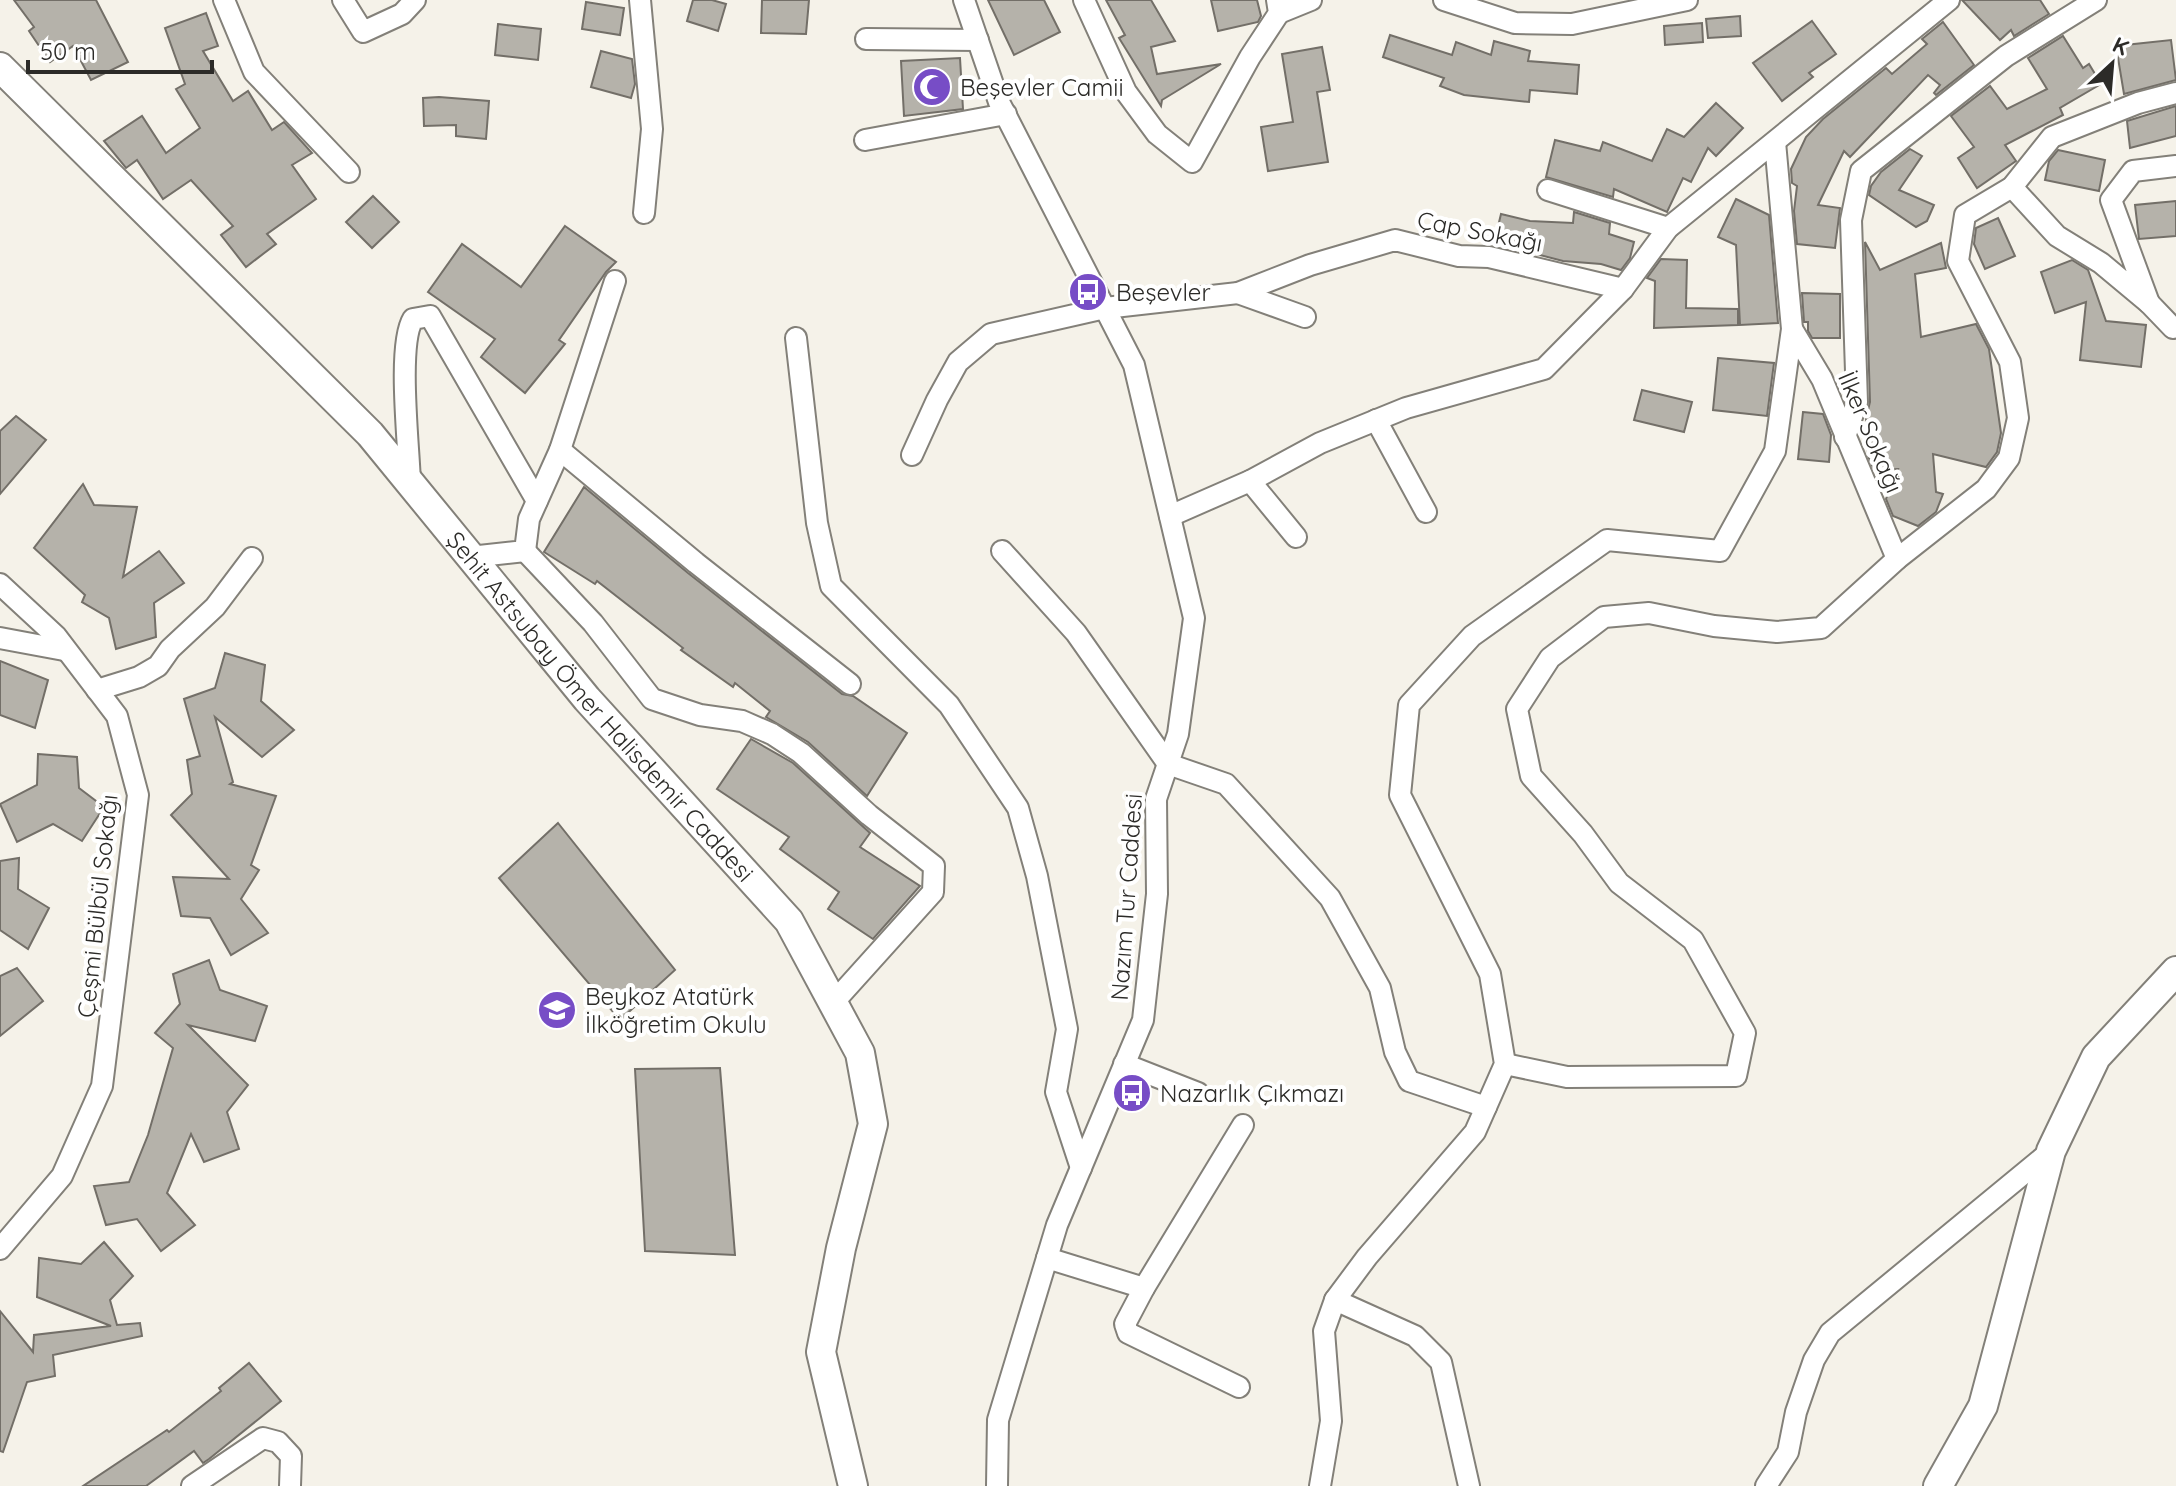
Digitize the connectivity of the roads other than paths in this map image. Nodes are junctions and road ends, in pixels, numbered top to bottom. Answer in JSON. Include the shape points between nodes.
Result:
{"nodes":[{"id":1,"x":224,"y":0,"type":"edge"},
{"id":2,"x":343,"y":0,"type":"edge"},
{"id":3,"x":415,"y":0,"type":"edge"},
{"id":4,"x":640,"y":0,"type":"edge"},
{"id":5,"x":964,"y":0,"type":"edge"},
{"id":6,"x":1084,"y":0,"type":"edge"},
{"id":7,"x":1311,"y":0,"type":"edge"},
{"id":8,"x":1444,"y":0,"type":"edge"},
{"id":9,"x":1687,"y":0,"type":"edge"},
{"id":10,"x":1949,"y":0,"type":"edge"},
{"id":11,"x":2096,"y":0,"type":"edge"},
{"id":12,"x":1278,"y":6,"type":"edge"},
{"id":13,"x":866,"y":39,"type":"dead end"},
{"id":14,"x":978,"y":40,"type":"junction"},
{"id":15,"x":0,"y":67,"type":"edge"},
{"id":16,"x":2176,"y":93,"type":"edge"},
{"id":17,"x":1006,"y":114,"type":"junction"},
{"id":18,"x":865,"y":140,"type":"dead end"},
{"id":19,"x":1775,"y":142,"type":"junction"},
{"id":20,"x":2176,"y":166,"type":"edge"},
{"id":21,"x":349,"y":172,"type":"dead end"},
{"id":22,"x":2012,"y":187,"type":"junction"},
{"id":23,"x":1548,"y":190,"type":"dead end"},
{"id":24,"x":644,"y":213,"type":"dead end"},
{"id":25,"x":1668,"y":228,"type":"junction"},
{"id":26,"x":615,"y":281,"type":"dead end"},
{"id":27,"x":1623,"y":289,"type":"junction"},
{"id":28,"x":1238,"y":293,"type":"junction"},
{"id":29,"x":2149,"y":303,"type":"junction"},
{"id":30,"x":1105,"y":308,"type":"junction"},
{"id":31,"x":1305,"y":317,"type":"dead end"},
{"id":32,"x":2173,"y":328,"type":"dead end"},
{"id":33,"x":1792,"y":329,"type":"junction"},
{"id":34,"x":796,"y":338,"type":"dead end"},
{"id":35,"x":1376,"y":420,"type":"junction"},
{"id":36,"x":1845,"y":437,"type":"junction"},
{"id":37,"x":560,"y":450,"type":"junction"},
{"id":38,"x":912,"y":455,"type":"dead end"},
{"id":39,"x":1250,"y":481,"type":"junction"},
{"id":40,"x":410,"y":483,"type":"junction"},
{"id":41,"x":537,"y":501,"type":"junction"},
{"id":42,"x":1426,"y":512,"type":"dead end"},
{"id":43,"x":1170,"y":516,"type":"junction"},
{"id":44,"x":1296,"y":537,"type":"dead end"},
{"id":45,"x":525,"y":551,"type":"junction"},
{"id":46,"x":1002,"y":551,"type":"dead end"},
{"id":47,"x":470,"y":557,"type":"junction"},
{"id":48,"x":252,"y":558,"type":"dead end"},
{"id":49,"x":1897,"y":559,"type":"junction"},
{"id":50,"x":0,"y":584,"type":"edge"},
{"id":51,"x":0,"y":638,"type":"edge"},
{"id":52,"x":64,"y":650,"type":"junction"},
{"id":53,"x":850,"y":684,"type":"dead end"},
{"id":54,"x":97,"y":690,"type":"junction"},
{"id":55,"x":1168,"y":764,"type":"junction"},
{"id":56,"x":2176,"y":971,"type":"edge"},
{"id":57,"x":833,"y":1003,"type":"junction"},
{"id":58,"x":1124,"y":1064,"type":"junction"},
{"id":59,"x":1505,"y":1064,"type":"junction"},
{"id":60,"x":1198,"y":1093,"type":"dead end"},
{"id":61,"x":1486,"y":1107,"type":"junction"},
{"id":62,"x":1243,"y":1125,"type":"dead end"},
{"id":63,"x":2051,"y":1151,"type":"junction"},
{"id":64,"x":1081,"y":1168,"type":"junction"},
{"id":65,"x":0,"y":1249,"type":"edge"},
{"id":66,"x":1047,"y":1258,"type":"junction"},
{"id":67,"x":1144,"y":1288,"type":"junction"},
{"id":68,"x":1335,"y":1300,"type":"junction"},
{"id":69,"x":1239,"y":1387,"type":"dead end"},
{"id":70,"x":192,"y":1486,"type":"edge"},
{"id":71,"x":290,"y":1486,"type":"edge"},
{"id":72,"x":853,"y":1486,"type":"edge"},
{"id":73,"x":997,"y":1486,"type":"edge"},
{"id":74,"x":1320,"y":1486,"type":"edge"},
{"id":75,"x":1469,"y":1486,"type":"edge"},
{"id":76,"x":1766,"y":1486,"type":"edge"},
{"id":77,"x":1938,"y":1486,"type":"edge"}],
"edges":[{"from":1,"to":21,"type":"street","via":[[254,72]]},
{"from":2,"to":3,"type":"street","via":[[363,32],[402,14]]},
{"from":4,"to":24,"type":"street","via":[[652,129]]},
{"from":5,"to":14,"type":"street","name":"Nazım Tur Caddesi"},
{"from":6,"to":12,"type":"street","via":[[1126,92],[1157,134],[1192,162]]},
{"from":7,"to":12,"type":"street"},
{"from":8,"to":9,"type":"street","via":[[1515,23],[1572,24]]},
{"from":10,"to":19,"type":"street"},
{"from":11,"to":36,"type":"street","via":[[2006,56],[1861,171],[1851,220],[1857,402]]},
{"from":13,"to":14,"type":"street"},
{"from":14,"to":17,"type":"street","name":"Nazım Tur Caddesi"},
{"from":15,"to":40,"type":"street","name":"Şehit Astsubay Ömer Halisdemir Caddesi","via":[[370,434]]},
{"from":16,"to":22,"type":"street","via":[[2052,137]]},
{"from":17,"to":18,"type":"street"},
{"from":17,"to":30,"type":"street","name":"Nazım Tur Caddesi"},
{"from":19,"to":25,"type":"street"},
{"from":19,"to":33,"type":"street"},
{"from":20,"to":29,"type":"street","via":[[2133,171],[2111,200]]},
{"from":22,"to":29,"type":"street","via":[[2057,236],[2101,263]]},
{"from":22,"to":49,"type":"street","via":[[1965,215],[1958,261],[2010,362],[2018,418],[2009,458],[1986,489]]},
{"from":23,"to":25,"type":"street"},
{"from":25,"to":27,"type":"street"},
{"from":26,"to":37,"type":"street"},
{"from":27,"to":28,"type":"street","name":"Çap Sokağı","via":[[1395,240]]},
{"from":27,"to":35,"type":"street","via":[[1544,369]]},
{"from":28,"to":30,"type":"street","name":"Çap Sokağı"},
{"from":28,"to":31,"type":"street","name":"Çap Sokağı"},
{"from":29,"to":32,"type":"street"},
{"from":30,"to":38,"type":"street","name":"Çap Sokağı","via":[[991,334],[958,362]]},
{"from":30,"to":43,"type":"street","name":"Nazım Tur Caddesi","via":[[1134,365]]},
{"from":33,"to":36,"type":"street","name":"İlker Sokağı","via":[[1822,379]]},
{"from":33,"to":59,"type":"street","via":[[1775,451],[1720,551],[1607,540],[1472,636],[1409,705],[1400,795],[1490,974]]},
{"from":34,"to":64,"type":"street","via":[[817,523],[831,586],[949,705],[1018,808],[1067,1029],[1056,1092]]},
{"from":35,"to":39,"type":"street"},
{"from":35,"to":42,"type":"street"},
{"from":36,"to":49,"type":"street","name":"İlker Sokağı"},
{"from":37,"to":41,"type":"street"},
{"from":37,"to":53,"type":"street"},
{"from":39,"to":43,"type":"street"},
{"from":39,"to":44,"type":"street"},
{"from":40,"to":41,"type":"street","via":[[407,328],[413,319],[430,316]]},
{"from":40,"to":47,"type":"street","name":"Şehit Astsubay Ömer Halisdemir Caddesi"},
{"from":41,"to":45,"type":"street"},
{"from":43,"to":55,"type":"street","name":"Nazım Tur Caddesi","via":[[1194,618],[1178,734]]},
{"from":45,"to":47,"type":"street"},
{"from":45,"to":57,"type":"street","via":[[593,623],[652,699],[700,715],[742,721],[772,734],[934,866],[933,892]]},
{"from":46,"to":55,"type":"street","via":[[1076,633]]},
{"from":47,"to":57,"type":"street","name":"Şehit Astsubay Ömer Halisdemir Caddesi","via":[[587,699],[789,921]]},
{"from":48,"to":54,"type":"street","via":[[215,607],[158,666]]},
{"from":49,"to":59,"type":"street","via":[[1821,628],[1777,632],[1649,613],[1604,617],[1550,658],[1517,709],[1531,776],[1619,883],[1693,940],[1745,1033],[1736,1076],[1567,1077]]},
{"from":50,"to":52,"type":"street","name":"Çeşmi Bülbül Sokağı","via":[[56,636]]},
{"from":51,"to":52,"type":"street"},
{"from":52,"to":54,"type":"street","name":"Çeşmi Bülbül Sokağı"},
{"from":54,"to":65,"type":"street","name":"Çeşmi Bülbül Sokağı","via":[[117,716],[138,795],[102,1086],[62,1176]]},
{"from":55,"to":58,"type":"street","name":"Nazım Tur Caddesi","via":[[1156,799],[1157,894],[1143,1020]]},
{"from":55,"to":61,"type":"street","via":[[1226,784],[1330,898],[1380,988],[1395,1052],[1409,1081]]},
{"from":56,"to":63,"type":"street","via":[[2096,1057]]},
{"from":57,"to":72,"type":"street","name":"Şehit Astsubay Ömer Halisdemir Caddesi","via":[[860,1053],[873,1124],[821,1352]]},
{"from":58,"to":60,"type":"street"},
{"from":58,"to":64,"type":"street","name":"Nazım Tur Caddesi"},
{"from":59,"to":61,"type":"street"},
{"from":61,"to":68,"type":"street","via":[[1475,1132]]},
{"from":62,"to":67,"type":"street"},
{"from":63,"to":76,"type":"street","via":[[1830,1333],[1814,1360],[1788,1452]]},
{"from":63,"to":77,"type":"street","via":[[1983,1406]]},
{"from":64,"to":66,"type":"street","name":"Nazım Tur Caddesi"},
{"from":66,"to":67,"type":"street"},
{"from":66,"to":73,"type":"street","name":"Nazım Tur Caddesi","via":[[998,1420]]},
{"from":67,"to":69,"type":"street","via":[[1125,1324],[1128,1333]]},
{"from":68,"to":74,"type":"street","via":[[1324,1331],[1331,1421]]},
{"from":68,"to":75,"type":"street","via":[[1415,1336],[1441,1362]]},
{"from":70,"to":71,"type":"street","via":[[263,1438],[278,1442],[291,1456]]}]}
